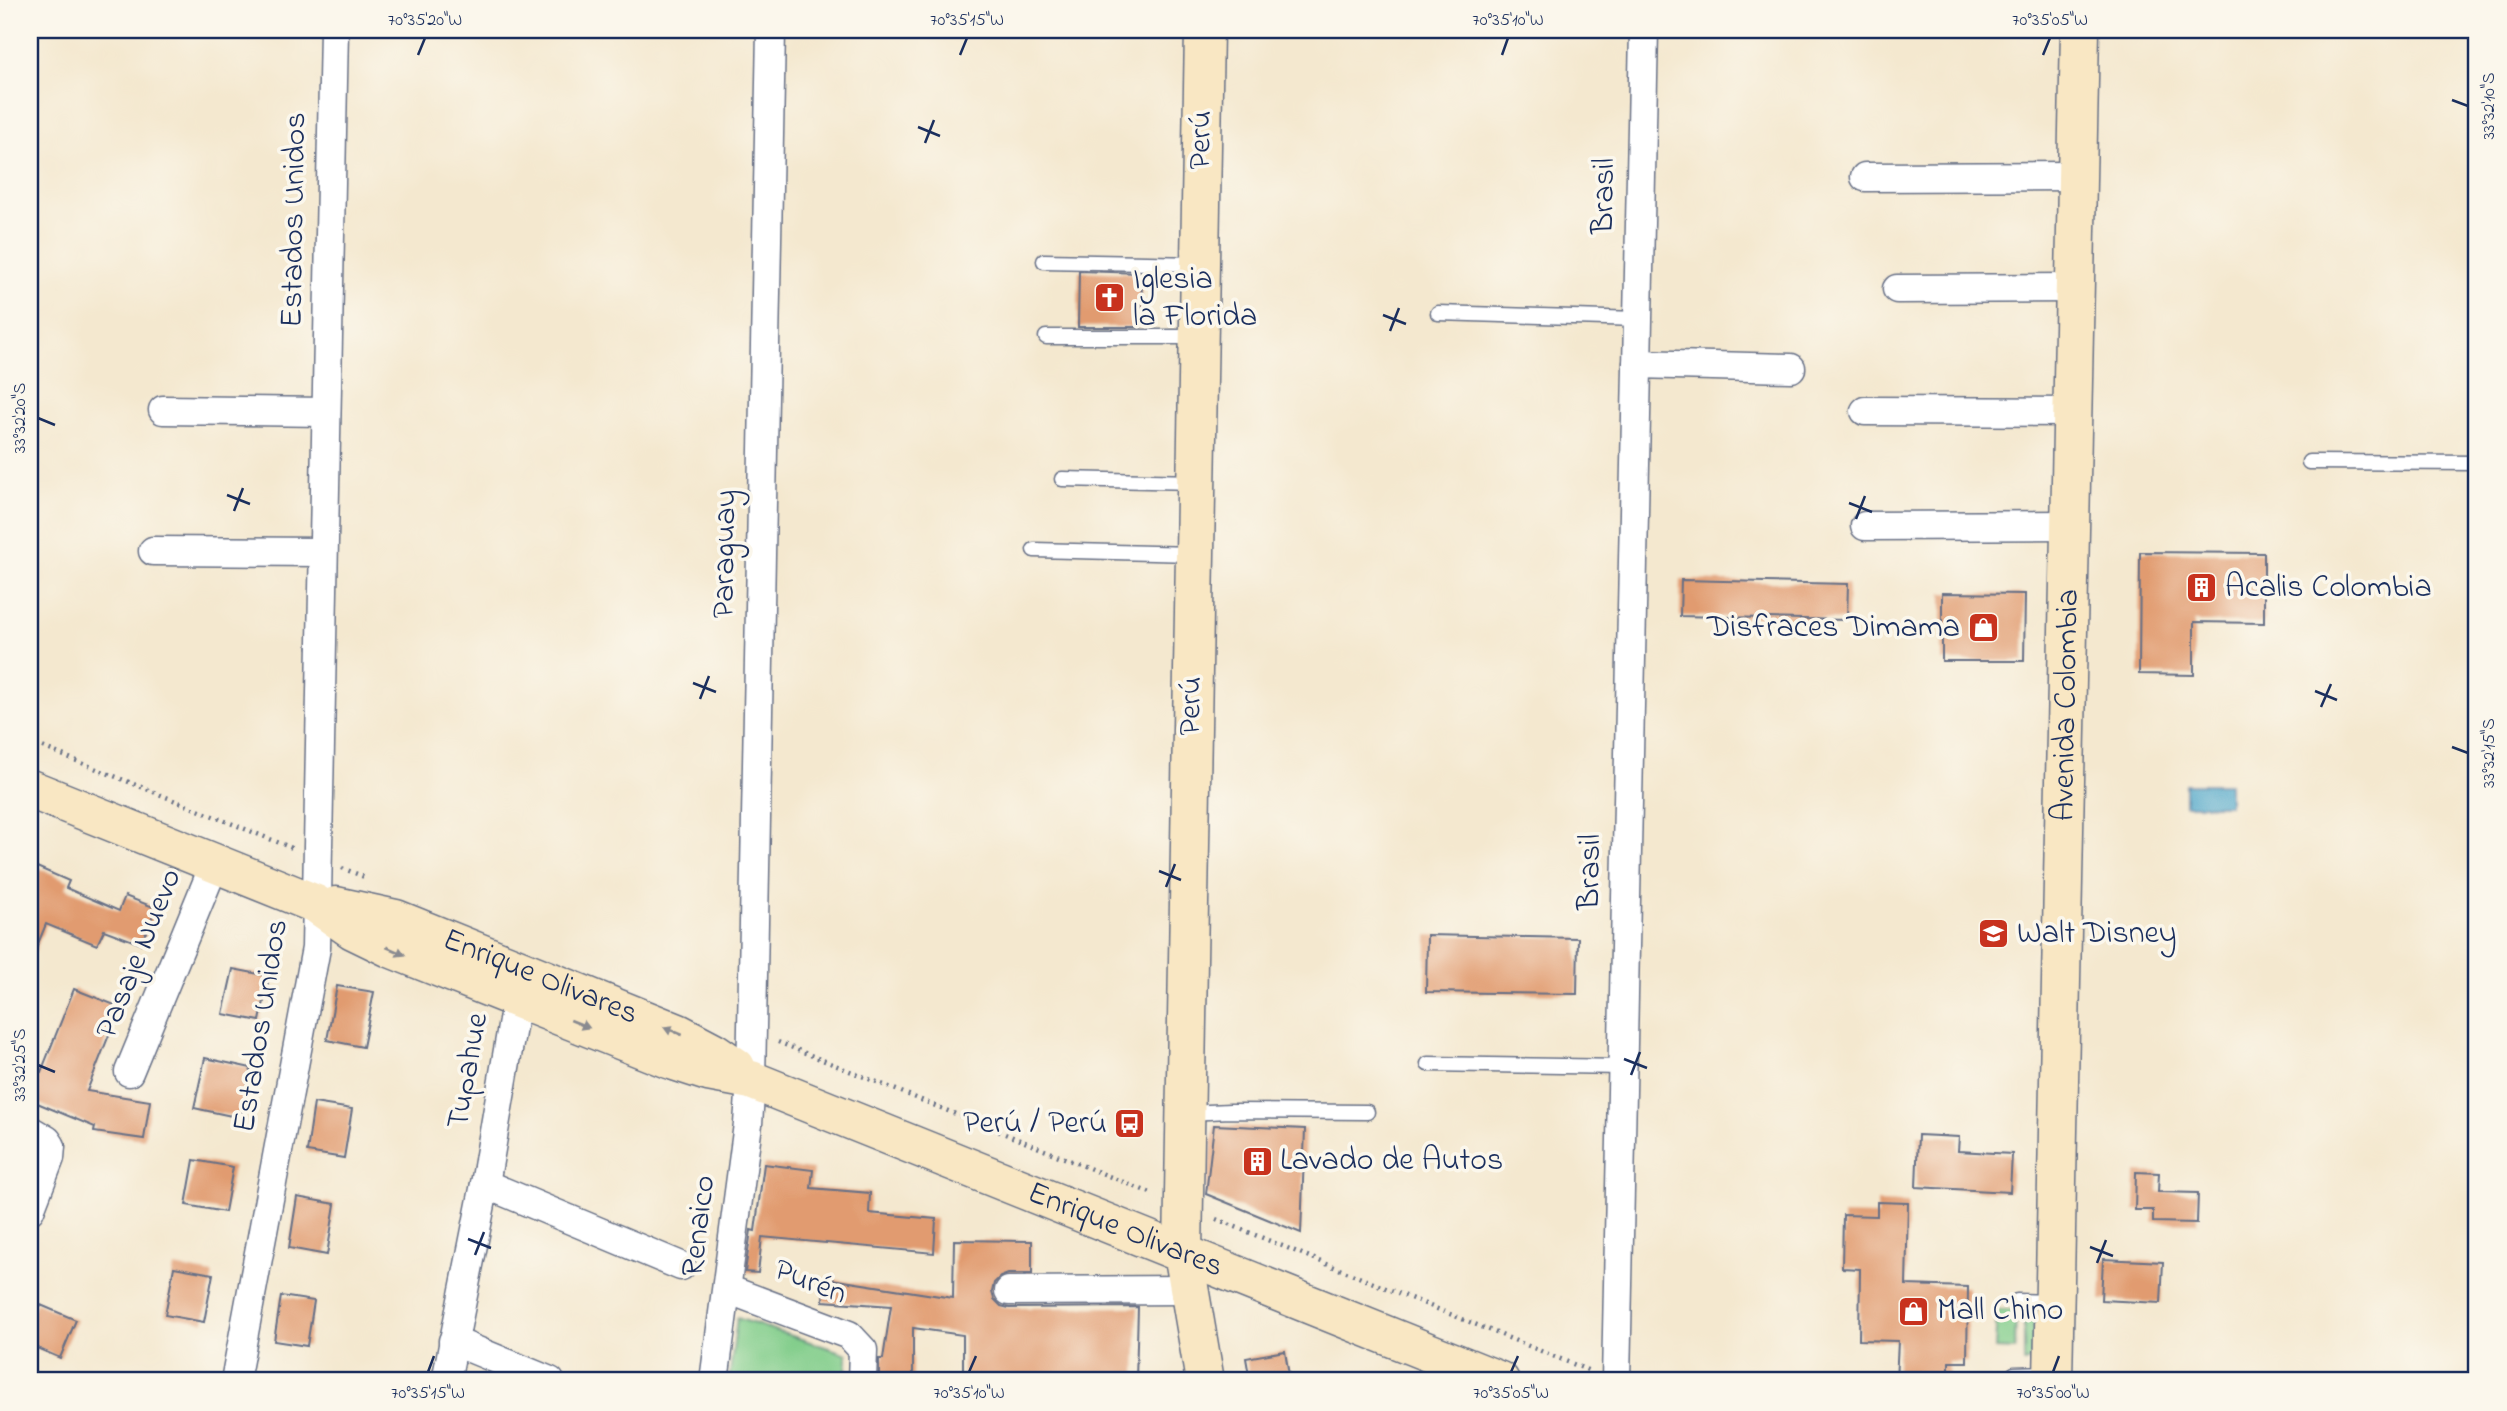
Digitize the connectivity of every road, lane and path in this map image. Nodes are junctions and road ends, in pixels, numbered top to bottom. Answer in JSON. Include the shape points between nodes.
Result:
{"nodes":[{"id":1,"x":334,"y":30,"type":"edge"},
{"id":2,"x":771,"y":30,"type":"edge"},
{"id":3,"x":1204,"y":30,"type":"edge"},
{"id":4,"x":1644,"y":30,"type":"edge"},
{"id":5,"x":2080,"y":30,"type":"edge"},
{"id":6,"x":2077,"y":176,"type":"junction"},
{"id":7,"x":1865,"y":177,"type":"dead end"},
{"id":8,"x":1044,"y":261,"type":"dead end"},
{"id":9,"x":1200,"y":264,"type":"junction"},
{"id":10,"x":2074,"y":288,"type":"junction"},
{"id":11,"x":1897,"y":289,"type":"dead end"},
{"id":12,"x":1438,"y":313,"type":"dead end"},
{"id":13,"x":1638,"y":319,"type":"junction"},
{"id":14,"x":1046,"y":337,"type":"dead end"},
{"id":15,"x":1198,"y":337,"type":"junction"},
{"id":16,"x":1637,"y":364,"type":"junction"},
{"id":17,"x":1791,"y":368,"type":"dead end"},
{"id":18,"x":163,"y":410,"type":"dead end"},
{"id":19,"x":1865,"y":411,"type":"dead end"},
{"id":20,"x":326,"y":412,"type":"junction"},
{"id":21,"x":2072,"y":412,"type":"junction"},
{"id":22,"x":2309,"y":462,"type":"dead end"},
{"id":23,"x":2477,"y":463,"type":"edge"},
{"id":24,"x":1062,"y":479,"type":"dead end"},
{"id":25,"x":1195,"y":482,"type":"junction"},
{"id":26,"x":2070,"y":525,"type":"junction"},
{"id":27,"x":1865,"y":526,"type":"dead end"},
{"id":28,"x":1034,"y":550,"type":"dead end"},
{"id":29,"x":153,"y":551,"type":"dead end"},
{"id":30,"x":323,"y":552,"type":"junction"},
{"id":31,"x":1194,"y":554,"type":"junction"},
{"id":32,"x":30,"y":742,"type":"edge"},
{"id":33,"x":30,"y":789,"type":"edge"},
{"id":34,"x":317,"y":858,"type":"junction"},
{"id":35,"x":215,"y":863,"type":"junction"},
{"id":36,"x":378,"y":882,"type":"dead end"},
{"id":37,"x":316,"y":904,"type":"junction"},
{"id":38,"x":519,"y":984,"type":"junction"},
{"id":39,"x":752,"y":1032,"type":"junction"},
{"id":40,"x":1427,"y":1064,"type":"dead end"},
{"id":41,"x":1623,"y":1067,"type":"junction"},
{"id":42,"x":129,"y":1072,"type":"dead end"},
{"id":43,"x":751,"y":1080,"type":"junction"},
{"id":44,"x":1367,"y":1112,"type":"dead end"},
{"id":45,"x":1185,"y":1113,"type":"junction"},
{"id":46,"x":30,"y":1130,"type":"edge"},
{"id":47,"x":485,"y":1184,"type":"junction"},
{"id":48,"x":1184,"y":1206,"type":"junction"},
{"id":49,"x":30,"y":1210,"type":"edge"},
{"id":50,"x":1182,"y":1252,"type":"junction"},
{"id":51,"x":681,"y":1266,"type":"dead end"},
{"id":52,"x":727,"y":1289,"type":"junction"},
{"id":53,"x":1189,"y":1290,"type":"junction"},
{"id":54,"x":1009,"y":1291,"type":"dead end"},
{"id":55,"x":2017,"y":1300,"type":"dead end"},
{"id":56,"x":2055,"y":1302,"type":"junction"},
{"id":57,"x":453,"y":1341,"type":"junction"},
{"id":58,"x":2014,"y":1374,"type":"dead end"},
{"id":59,"x":2053,"y":1377,"type":"edge"},
{"id":60,"x":1609,"y":1379,"type":"edge"},
{"id":61,"x":236,"y":1381,"type":"edge"},
{"id":62,"x":446,"y":1381,"type":"edge"},
{"id":63,"x":550,"y":1381,"type":"edge"},
{"id":64,"x":714,"y":1381,"type":"edge"},
{"id":65,"x":862,"y":1381,"type":"edge"},
{"id":66,"x":1205,"y":1381,"type":"edge"},
{"id":67,"x":1500,"y":1381,"type":"edge"}],
"edges":[{"from":1,"to":20,"type":"street","name":"Estados Unidos"},
{"from":2,"to":39,"type":"street","name":"Paraguay"},
{"from":3,"to":9,"type":"main road","name":"Perú"},
{"from":4,"to":13,"type":"street","name":"Brasil"},
{"from":5,"to":6,"type":"main road","name":"Avenida Colombia"},
{"from":6,"to":7,"type":"street"},
{"from":6,"to":10,"type":"main road","name":"Avenida Colombia"},
{"from":8,"to":9,"type":"lane"},
{"from":9,"to":15,"type":"main road","name":"Perú"},
{"from":10,"to":11,"type":"street"},
{"from":10,"to":21,"type":"main road","name":"Avenida Colombia"},
{"from":12,"to":13,"type":"lane"},
{"from":13,"to":16,"type":"street","name":"Brasil"},
{"from":14,"to":15,"type":"lane"},
{"from":15,"to":25,"type":"main road","name":"Perú"},
{"from":16,"to":17,"type":"street"},
{"from":16,"to":41,"type":"street","name":"Brasil"},
{"from":18,"to":20,"type":"street"},
{"from":19,"to":21,"type":"street"},
{"from":20,"to":30,"type":"street","name":"Estados Unidos"},
{"from":21,"to":26,"type":"main road","name":"Avenida Colombia"},
{"from":22,"to":23,"type":"lane"},
{"from":24,"to":25,"type":"lane"},
{"from":25,"to":31,"type":"main road","name":"Perú"},
{"from":26,"to":27,"type":"street"},
{"from":26,"to":56,"type":"main road","name":"Avenida Colombia"},
{"from":28,"to":31,"type":"lane"},
{"from":29,"to":30,"type":"street"},
{"from":30,"to":34,"type":"street","name":"Estados Unidos"},
{"from":31,"to":45,"type":"main road","name":"Perú"},
{"from":32,"to":34,"type":"path"},
{"from":33,"to":35,"type":"main road","name":"Enrique Olivares"},
{"from":34,"to":36,"type":"path"},
{"from":34,"to":37,"type":"street","name":"Estados Unidos"},
{"from":35,"to":37,"type":"main road","name":"Enrique Olivares"},
{"from":35,"to":42,"type":"street","name":"Pasaje Nuevo"},
{"from":37,"to":38,"type":"main road","name":"Enrique Olivares","via":[[396,919]]},
{"from":37,"to":61,"type":"street","name":"Estados Unidos","via":[[316,948]]},
{"from":38,"to":43,"type":"main road","name":"Enrique Olivares","via":[[678,1032]]},
{"from":38,"to":47,"type":"street","name":"Tupahue"},
{"from":39,"to":43,"type":"street","name":"Paraguay"},
{"from":39,"to":48,"type":"path"},
{"from":40,"to":41,"type":"lane"},
{"from":41,"to":60,"type":"street","name":"Brasil"},
{"from":43,"to":50,"type":"main road","name":"Enrique Olivares"},
{"from":43,"to":52,"type":"street","name":"Renaico"},
{"from":44,"to":45,"type":"lane"},
{"from":45,"to":48,"type":"main road","name":"Perú"},
{"from":46,"to":49,"type":"street","via":[[47,1140],[51,1152]]},
{"from":47,"to":51,"type":"street"},
{"from":47,"to":57,"type":"street","name":"Tupahue"},
{"from":48,"to":50,"type":"main road","name":"Perú"},
{"from":48,"to":60,"type":"path"},
{"from":50,"to":53,"type":"main road","name":"Perú"},
{"from":50,"to":67,"type":"main road","name":"Enrique Olivares"},
{"from":52,"to":64,"type":"street","name":"Renaico"},
{"from":52,"to":65,"type":"street","name":"Purén","via":[[849,1335],[863,1350]]},
{"from":53,"to":54,"type":"street"},
{"from":53,"to":66,"type":"main road","name":"Perú"},
{"from":55,"to":56,"type":"lane"},
{"from":56,"to":59,"type":"main road","name":"Avenida Colombia"},
{"from":57,"to":62,"type":"street","name":"Tupahue"},
{"from":57,"to":63,"type":"street"},
{"from":58,"to":59,"type":"lane"}]}
